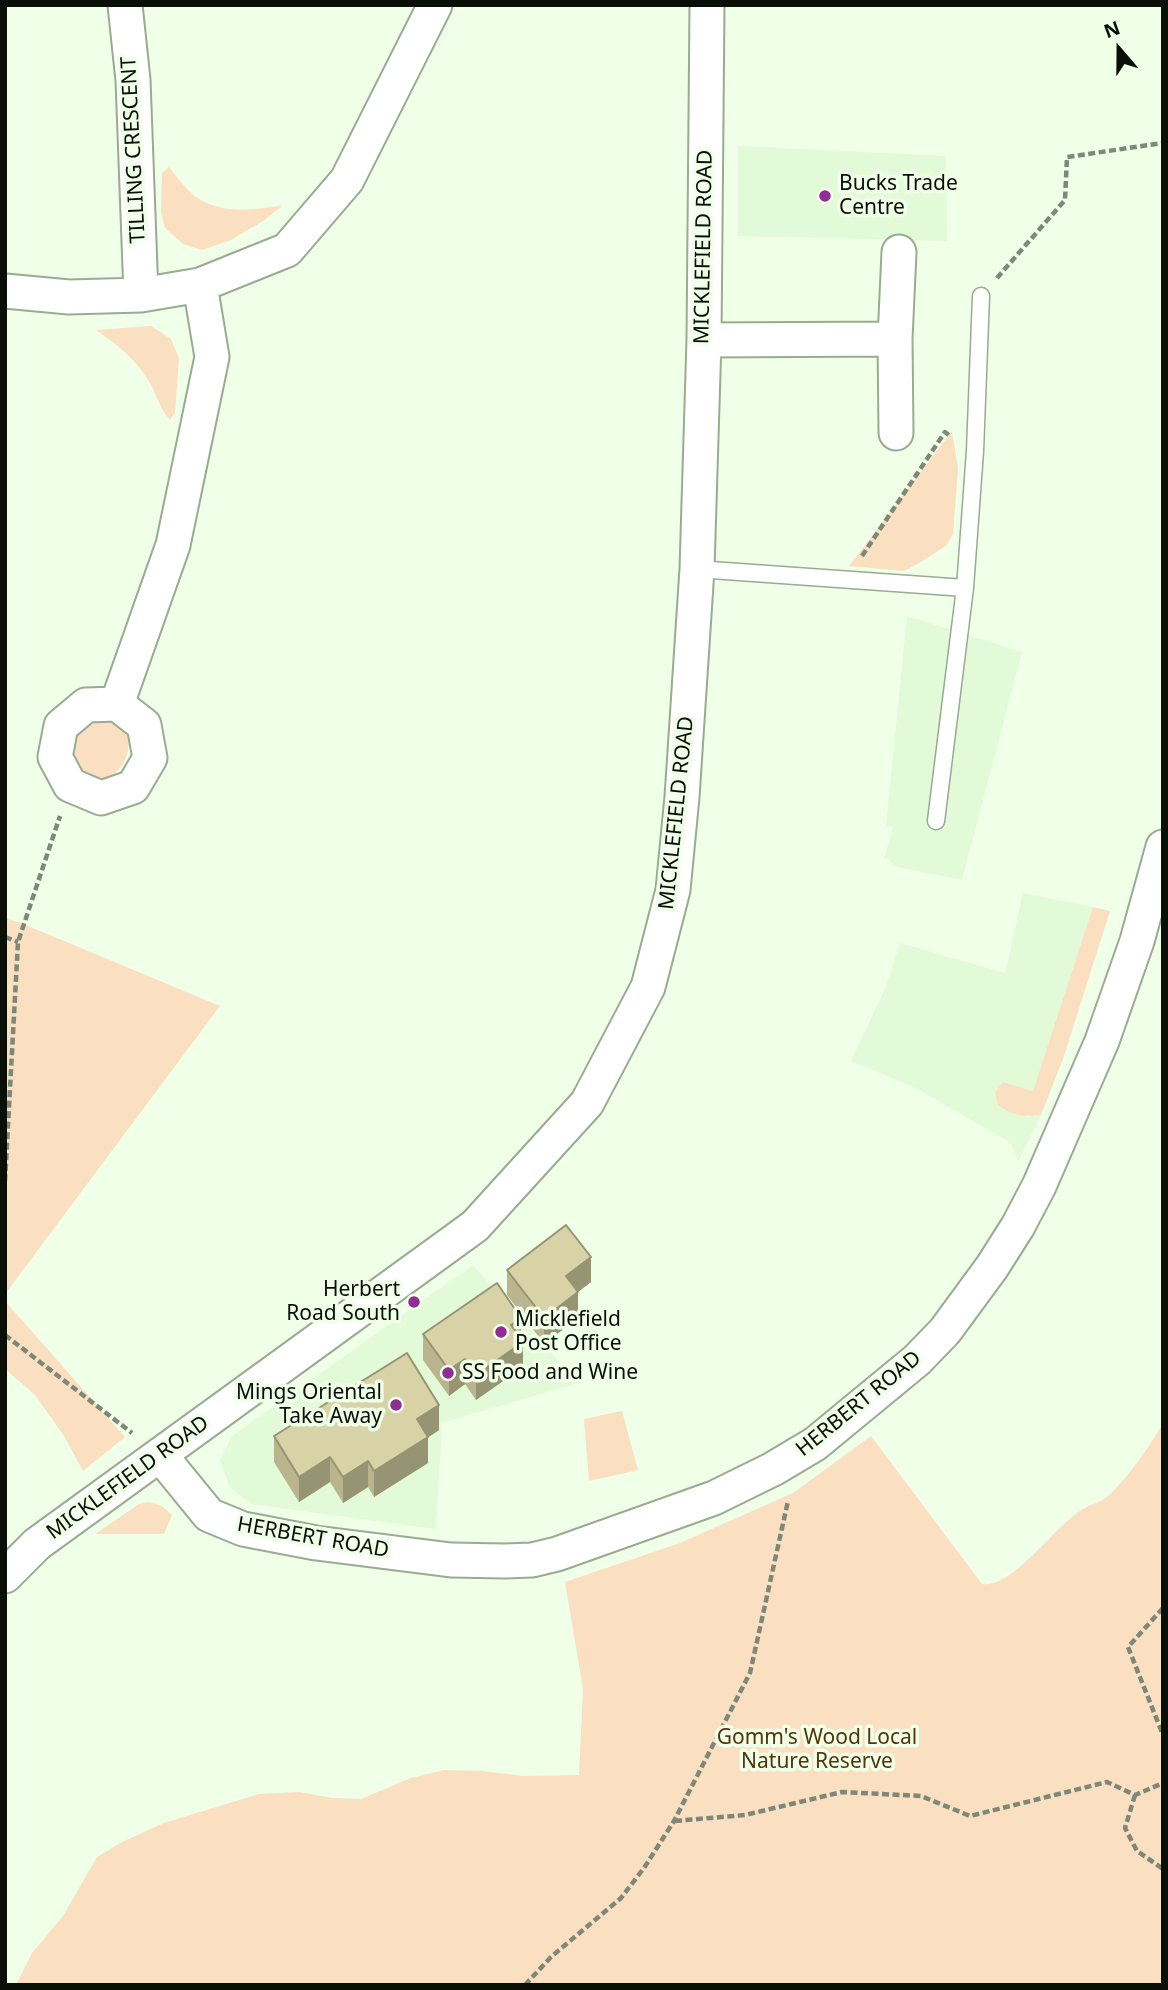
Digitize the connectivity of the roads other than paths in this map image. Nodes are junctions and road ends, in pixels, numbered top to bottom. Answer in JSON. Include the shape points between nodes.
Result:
{"nodes":[{"id":1,"x":125,"y":5,"type":"edge"},
{"id":2,"x":435,"y":5,"type":"edge"},
{"id":3,"x":707,"y":5,"type":"edge"},
{"id":4,"x":899,"y":252,"type":"dead end"},
{"id":5,"x":200,"y":285,"type":"junction"},
{"id":6,"x":5,"y":291,"type":"edge"},
{"id":7,"x":141,"y":295,"type":"junction"},
{"id":8,"x":981,"y":296,"type":"road end"},
{"id":9,"x":895,"y":339,"type":"junction"},
{"id":10,"x":704,"y":340,"type":"junction"},
{"id":11,"x":896,"y":433,"type":"dead end"},
{"id":12,"x":697,"y":569,"type":"junction"},
{"id":13,"x":965,"y":588,"type":"junction"},
{"id":14,"x":117,"y":704,"type":"junction"},
{"id":15,"x":936,"y":821,"type":"dead end"},
{"id":16,"x":1163,"y":847,"type":"edge"},
{"id":17,"x":160,"y":1455,"type":"junction"},
{"id":18,"x":5,"y":1576,"type":"edge"}],
"edges":[{"from":1,"to":7,"type":"street","name":"TILLING CRESCENT","via":[[133,80]]},
{"from":2,"to":5,"type":"street","via":[[347,180],[287,250]]},
{"from":3,"to":10,"type":"street","name":"MICKLEFIELD ROAD"},
{"from":4,"to":9,"type":"street"},
{"from":5,"to":7,"type":"street"},
{"from":5,"to":14,"type":"street","via":[[212,357],[173,545]]},
{"from":6,"to":7,"type":"street","via":[[69,297]]},
{"from":8,"to":13,"type":"lane"},
{"from":9,"to":10,"type":"street"},
{"from":9,"to":11,"type":"street"},
{"from":10,"to":12,"type":"street","name":"MICKLEFIELD ROAD"},
{"from":12,"to":13,"type":"lane"},
{"from":12,"to":17,"type":"street","name":"MICKLEFIELD ROAD","via":[[673,890],[648,987],[587,1103],[475,1226]]},
{"from":13,"to":15,"type":"lane"},
{"from":14,"to":14,"type":"street","via":[[144,725],[150,758],[133,787],[101,798],[70,785],[55,757],[61,726],[86,705]]},
{"from":16,"to":17,"type":"street","name":"HERBERT ROAD","via":[[1102,1041],[1018,1226],[953,1321],[917,1360],[815,1444],[715,1498],[532,1560],[465,1561],[243,1529],[209,1515]]},
{"from":17,"to":18,"type":"street","name":"MICKLEFIELD ROAD","via":[[37,1544]]}]}
